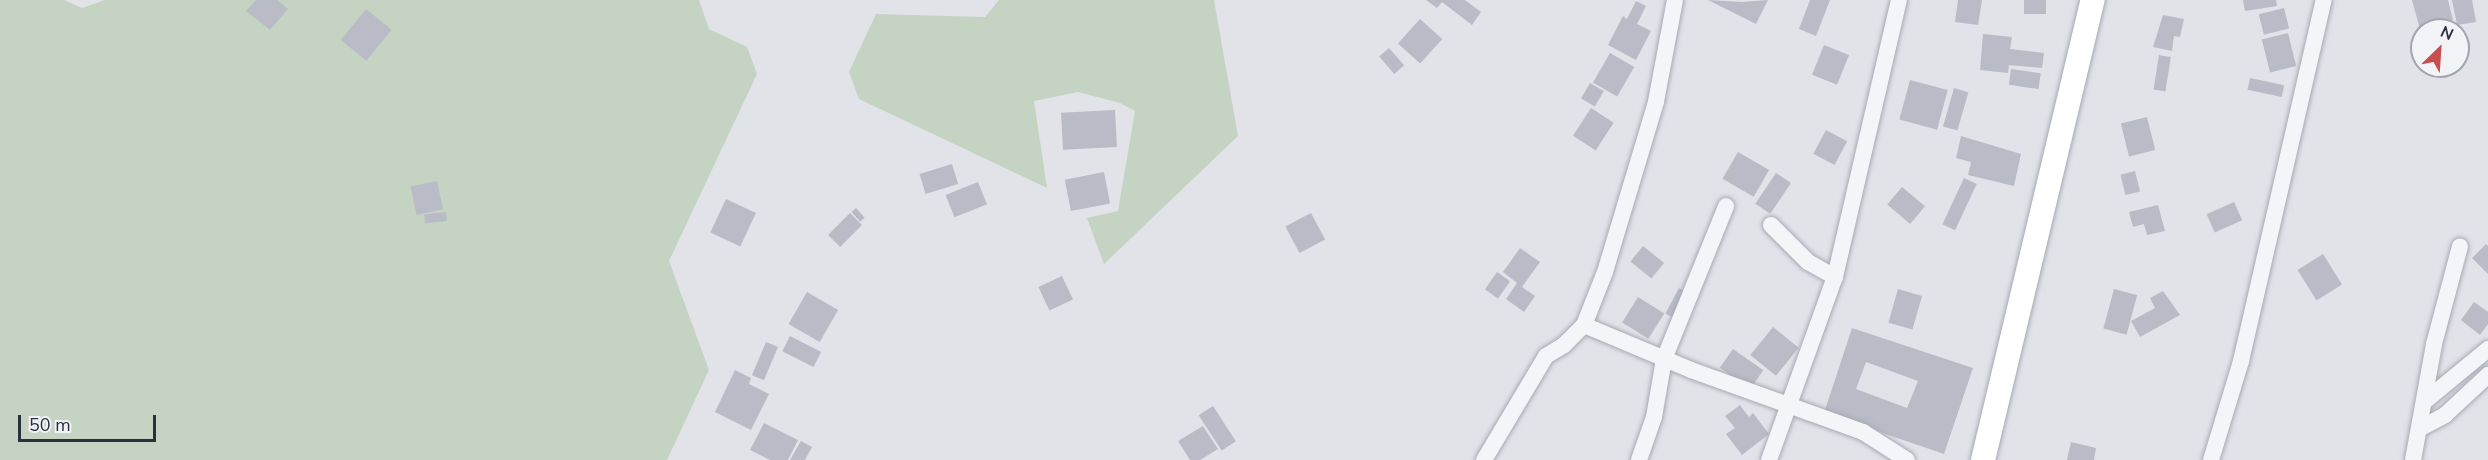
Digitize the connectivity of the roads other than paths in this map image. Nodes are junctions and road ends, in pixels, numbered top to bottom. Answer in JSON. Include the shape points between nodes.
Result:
{"nodes":[{"id":1,"x":1675,"y":0,"type":"edge"},
{"id":2,"x":1899,"y":0,"type":"edge"},
{"id":3,"x":2093,"y":0,"type":"edge"},
{"id":4,"x":2324,"y":0,"type":"edge"},
{"id":5,"x":1726,"y":206,"type":"dead end"},
{"id":6,"x":1771,"y":225,"type":"dead end"},
{"id":7,"x":2460,"y":246,"type":"dead end"},
{"id":8,"x":1835,"y":277,"type":"junction"},
{"id":9,"x":1584,"y":325,"type":"junction"},
{"id":10,"x":2488,"y":350,"type":"edge"},
{"id":11,"x":1664,"y":359,"type":"junction"},
{"id":12,"x":2488,"y":375,"type":"edge"},
{"id":13,"x":2425,"y":401,"type":"junction"},
{"id":14,"x":1792,"y":404,"type":"junction"},
{"id":15,"x":2419,"y":429,"type":"junction"},
{"id":16,"x":1484,"y":460,"type":"edge"},
{"id":17,"x":1639,"y":460,"type":"edge"},
{"id":18,"x":1769,"y":460,"type":"edge"},
{"id":19,"x":1907,"y":460,"type":"edge"},
{"id":20,"x":1983,"y":460,"type":"edge"},
{"id":21,"x":2211,"y":460,"type":"edge"},
{"id":22,"x":2413,"y":460,"type":"edge"}],
"edges":[{"from":1,"to":9,"type":"street","via":[[1656,102],[1598,293]]},
{"from":2,"to":8,"type":"street"},
{"from":3,"to":20,"type":"main road"},
{"from":4,"to":21,"type":"street","via":[[2241,361]]},
{"from":5,"to":11,"type":"street"},
{"from":6,"to":8,"type":"street","via":[[1808,262]]},
{"from":7,"to":13,"type":"street","via":[[2434,344]]},
{"from":8,"to":14,"type":"street"},
{"from":9,"to":11,"type":"street"},
{"from":9,"to":16,"type":"street","via":[[1546,356]]},
{"from":10,"to":13,"type":"street"},
{"from":11,"to":14,"type":"street","via":[[1762,397]]},
{"from":11,"to":17,"type":"street","via":[[1654,417]]},
{"from":12,"to":15,"type":"street","via":[[2445,415]]},
{"from":13,"to":15,"type":"street"},
{"from":14,"to":18,"type":"street"},
{"from":14,"to":19,"type":"street","via":[[1863,432]]},
{"from":15,"to":22,"type":"street"}]}
